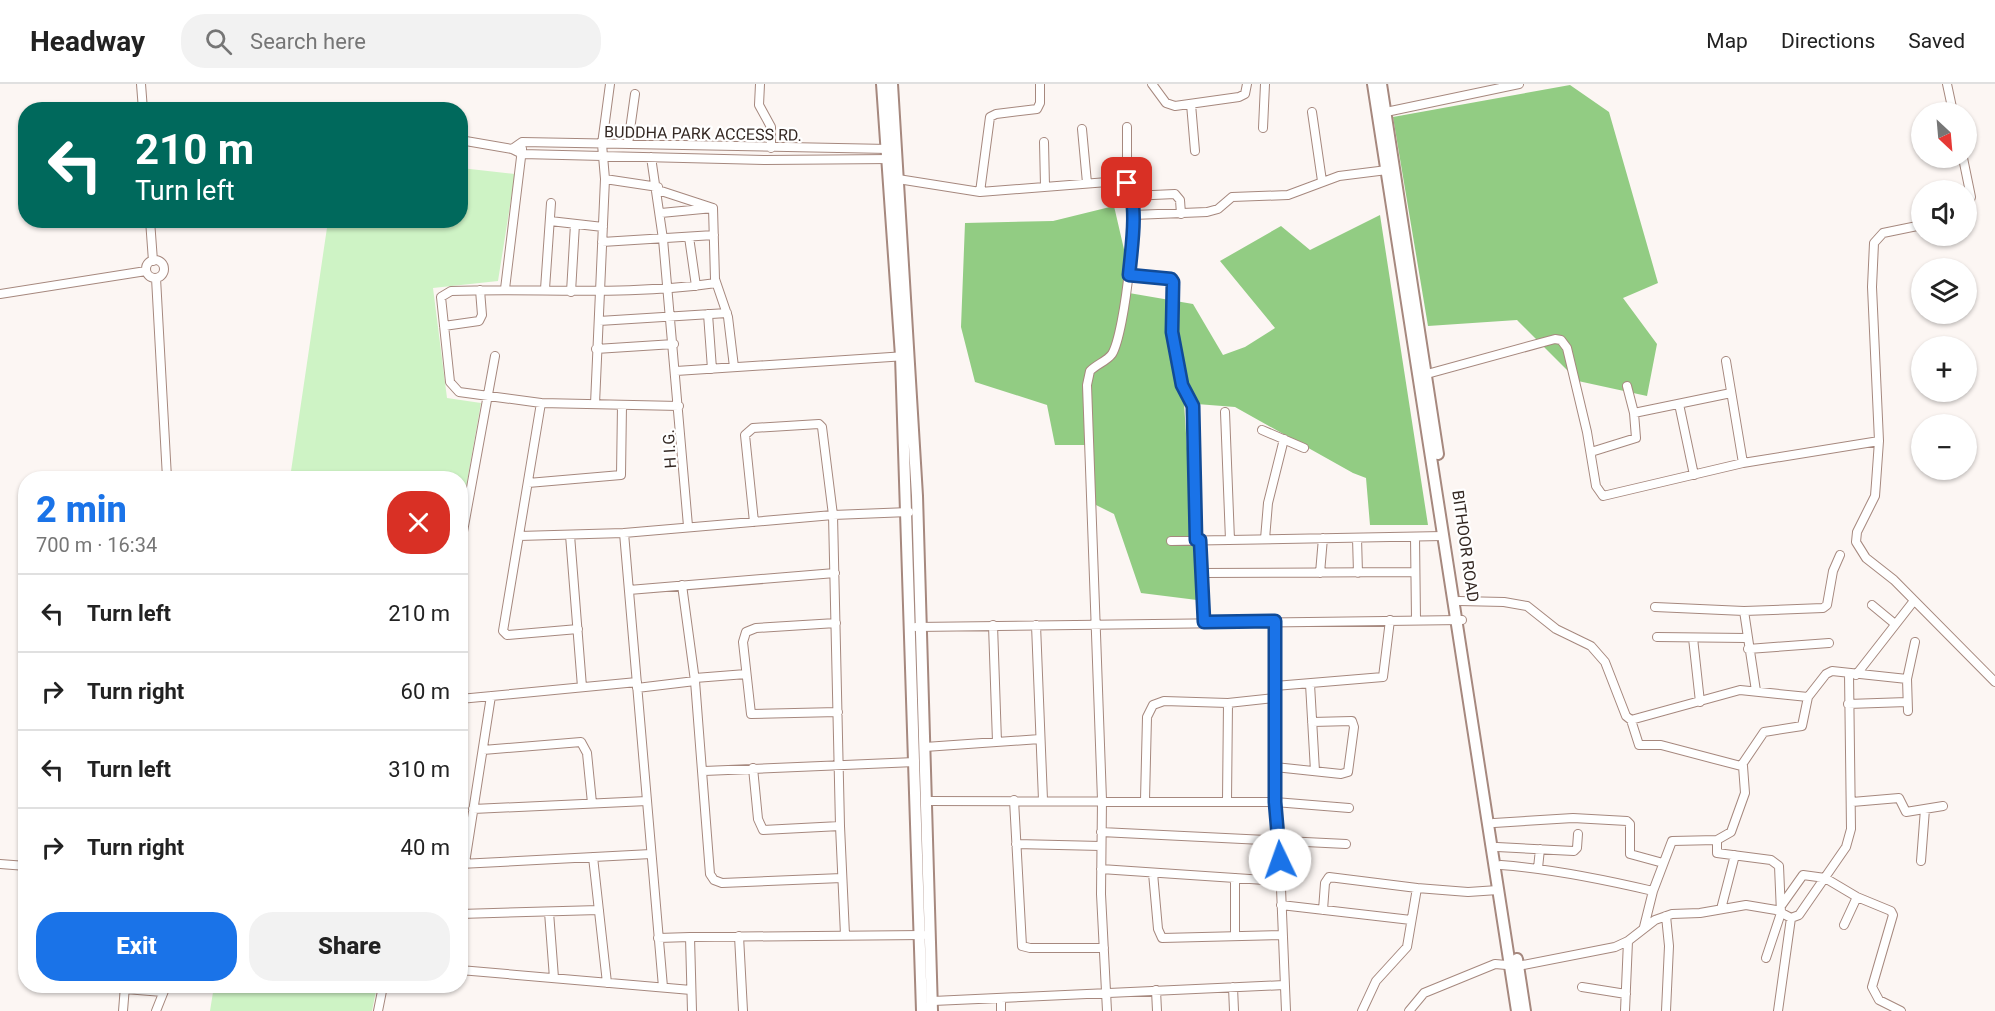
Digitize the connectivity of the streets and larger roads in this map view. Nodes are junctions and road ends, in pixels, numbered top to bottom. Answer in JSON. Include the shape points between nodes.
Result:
{"nodes":[{"id":1,"x":141,"y":84,"type":"edge"},
{"id":2,"x":610,"y":84,"type":"edge"},
{"id":3,"x":760,"y":84,"type":"edge"},
{"id":4,"x":882,"y":84,"type":"edge"},
{"id":5,"x":892,"y":84,"type":"edge"},
{"id":6,"x":1040,"y":84,"type":"edge"},
{"id":7,"x":1152,"y":84,"type":"edge"},
{"id":8,"x":1247,"y":84,"type":"edge"},
{"id":9,"x":1265,"y":84,"type":"edge"},
{"id":10,"x":1373,"y":84,"type":"edge"},
{"id":11,"x":1381,"y":84,"type":"edge"},
{"id":12,"x":1519,"y":84,"type":"edge"},
{"id":13,"x":1947,"y":84,"type":"edge"},
{"id":14,"x":634,"y":94,"type":"dead end"},
{"id":15,"x":142,"y":102,"type":"edge"},
{"id":16,"x":1951,"y":102,"type":"edge"},
{"id":17,"x":1191,"y":104,"type":"junction"},
{"id":18,"x":1312,"y":112,"type":"dead end"},
{"id":19,"x":1386,"y":112,"type":"junction"},
{"id":20,"x":1127,"y":127,"type":"dead end"},
{"id":21,"x":1263,"y":128,"type":"dead end"},
{"id":22,"x":1082,"y":129,"type":"dead end"},
{"id":23,"x":468,"y":141,"type":"edge"},
{"id":24,"x":522,"y":142,"type":"junction"},
{"id":25,"x":1044,"y":142,"type":"dead end"},
{"id":26,"x":602,"y":144,"type":"junction"},
{"id":27,"x":627,"y":144,"type":"junction"},
{"id":28,"x":771,"y":148,"type":"junction"},
{"id":29,"x":512,"y":149,"type":"junction"},
{"id":30,"x":1195,"y":151,"type":"dead end"},
{"id":31,"x":522,"y":154,"type":"junction"},
{"id":32,"x":603,"y":154,"type":"junction"},
{"id":33,"x":891,"y":154,"type":"junction"},
{"id":34,"x":651,"y":157,"type":"junction"},
{"id":35,"x":1387,"y":170,"type":"junction"},
{"id":36,"x":605,"y":179,"type":"junction"},
{"id":37,"x":898,"y":179,"type":"junction"},
{"id":38,"x":1322,"y":181,"type":"junction"},
{"id":39,"x":1087,"y":183,"type":"junction"},
{"id":40,"x":1127,"y":183,"type":"junction"},
{"id":41,"x":1045,"y":186,"type":"junction"},
{"id":42,"x":658,"y":189,"type":"junction"},
{"id":43,"x":980,"y":192,"type":"junction"},
{"id":44,"x":1131,"y":196,"type":"junction"},
{"id":45,"x":551,"y":202,"type":"dead end"},
{"id":46,"x":713,"y":208,"type":"junction"},
{"id":47,"x":661,"y":213,"type":"junction"},
{"id":48,"x":1181,"y":214,"type":"junction"},
{"id":49,"x":1132,"y":215,"type":"junction"},
{"id":50,"x":550,"y":221,"type":"junction"},
{"id":51,"x":575,"y":224,"type":"junction"},
{"id":52,"x":603,"y":227,"type":"junction"},
{"id":53,"x":1911,"y":227,"type":"edge"},
{"id":54,"x":151,"y":228,"type":"edge"},
{"id":55,"x":714,"y":235,"type":"junction"},
{"id":56,"x":689,"y":237,"type":"junction"},
{"id":57,"x":663,"y":239,"type":"junction"},
{"id":58,"x":602,"y":242,"type":"junction"},
{"id":59,"x":153,"y":261,"type":"junction"},
{"id":60,"x":146,"y":271,"type":"junction"},
{"id":61,"x":1129,"y":275,"type":"junction"},
{"id":62,"x":156,"y":278,"type":"junction"},
{"id":63,"x":716,"y":283,"type":"junction"},
{"id":64,"x":696,"y":286,"type":"junction"},
{"id":65,"x":505,"y":289,"type":"junction"},
{"id":66,"x":545,"y":289,"type":"junction"},
{"id":67,"x":668,"y":289,"type":"junction"},
{"id":68,"x":480,"y":290,"type":"junction"},
{"id":69,"x":571,"y":292,"type":"junction"},
{"id":70,"x":600,"y":292,"type":"junction"},
{"id":71,"x":0,"y":294,"type":"edge"},
{"id":72,"x":727,"y":313,"type":"junction"},
{"id":73,"x":708,"y":314,"type":"junction"},
{"id":74,"x":671,"y":316,"type":"junction"},
{"id":75,"x":599,"y":321,"type":"junction"},
{"id":76,"x":444,"y":326,"type":"junction"},
{"id":77,"x":674,"y":344,"type":"junction"},
{"id":78,"x":596,"y":349,"type":"junction"},
{"id":79,"x":495,"y":356,"type":"dead end"},
{"id":80,"x":906,"y":356,"type":"junction"},
{"id":81,"x":1726,"y":361,"type":"dead end"},
{"id":82,"x":734,"y":367,"type":"junction"},
{"id":83,"x":712,"y":369,"type":"junction"},
{"id":84,"x":676,"y":371,"type":"junction"},
{"id":85,"x":1427,"y":374,"type":"junction"},
{"id":86,"x":1628,"y":386,"type":"dead end"},
{"id":87,"x":1731,"y":393,"type":"junction"},
{"id":88,"x":489,"y":396,"type":"junction"},
{"id":89,"x":541,"y":403,"type":"junction"},
{"id":90,"x":595,"y":404,"type":"junction"},
{"id":91,"x":1678,"y":404,"type":"junction"},
{"id":92,"x":622,"y":405,"type":"junction"},
{"id":93,"x":679,"y":406,"type":"junction"},
{"id":94,"x":1225,"y":412,"type":"dead end"},
{"id":95,"x":1634,"y":413,"type":"junction"},
{"id":96,"x":1262,"y":430,"type":"dead end"},
{"id":97,"x":1284,"y":439,"type":"junction"},
{"id":98,"x":1879,"y":441,"type":"junction"},
{"id":99,"x":1304,"y":447,"type":"dead end"},
{"id":100,"x":1591,"y":452,"type":"junction"},
{"id":101,"x":1743,"y":463,"type":"junction"},
{"id":102,"x":167,"y":471,"type":"edge"},
{"id":103,"x":1694,"y":475,"type":"junction"},
{"id":104,"x":528,"y":483,"type":"junction"},
{"id":105,"x":468,"y":506,"type":"edge"},
{"id":106,"x":912,"y":513,"type":"junction"},
{"id":107,"x":833,"y":515,"type":"junction"},
{"id":108,"x":754,"y":522,"type":"junction"},
{"id":109,"x":688,"y":526,"type":"junction"},
{"id":110,"x":624,"y":533,"type":"junction"},
{"id":111,"x":570,"y":535,"type":"junction"},
{"id":112,"x":1443,"y":536,"type":"junction"},
{"id":113,"x":519,"y":537,"type":"junction"},
{"id":114,"x":1415,"y":537,"type":"junction"},
{"id":115,"x":1323,"y":538,"type":"junction"},
{"id":116,"x":1357,"y":538,"type":"junction"},
{"id":117,"x":1265,"y":539,"type":"junction"},
{"id":118,"x":1198,"y":540,"type":"junction"},
{"id":119,"x":1230,"y":540,"type":"junction"},
{"id":120,"x":1171,"y":541,"type":"dead end"},
{"id":121,"x":1840,"y":555,"type":"dead end"},
{"id":122,"x":1415,"y":572,"type":"junction"},
{"id":123,"x":835,"y":573,"type":"junction"},
{"id":124,"x":1202,"y":573,"type":"junction"},
{"id":125,"x":1320,"y":573,"type":"junction"},
{"id":126,"x":1358,"y":573,"type":"junction"},
{"id":127,"x":682,"y":585,"type":"junction"},
{"id":128,"x":629,"y":590,"type":"junction"},
{"id":129,"x":1459,"y":601,"type":"junction"},
{"id":130,"x":1913,"y":603,"type":"junction"},
{"id":131,"x":1872,"y":605,"type":"dead end"},
{"id":132,"x":1655,"y":607,"type":"dead end"},
{"id":133,"x":1744,"y":611,"type":"junction"},
{"id":134,"x":1390,"y":620,"type":"junction"},
{"id":135,"x":1416,"y":620,"type":"junction"},
{"id":136,"x":1460,"y":620,"type":"junction"},
{"id":137,"x":1275,"y":621,"type":"junction"},
{"id":138,"x":1204,"y":622,"type":"junction"},
{"id":139,"x":836,"y":623,"type":"junction"},
{"id":140,"x":1095,"y":624,"type":"junction"},
{"id":141,"x":1895,"y":624,"type":"junction"},
{"id":142,"x":993,"y":625,"type":"junction"},
{"id":143,"x":1036,"y":625,"type":"junction"},
{"id":144,"x":916,"y":627,"type":"junction"},
{"id":145,"x":578,"y":629,"type":"junction"},
{"id":146,"x":1657,"y":637,"type":"dead end"},
{"id":147,"x":1693,"y":638,"type":"junction"},
{"id":148,"x":1746,"y":638,"type":"junction"},
{"id":149,"x":1915,"y":642,"type":"dead end"},
{"id":150,"x":1829,"y":643,"type":"dead end"},
{"id":151,"x":1748,"y":649,"type":"junction"},
{"id":152,"x":746,"y":674,"type":"junction"},
{"id":153,"x":1853,"y":675,"type":"junction"},
{"id":154,"x":1907,"y":679,"type":"junction"},
{"id":155,"x":695,"y":680,"type":"junction"},
{"id":156,"x":1995,"y":682,"type":"edge"},
{"id":157,"x":1311,"y":684,"type":"junction"},
{"id":158,"x":637,"y":685,"type":"junction"},
{"id":159,"x":1275,"y":686,"type":"junction"},
{"id":160,"x":582,"y":687,"type":"junction"},
{"id":161,"x":1756,"y":691,"type":"junction"},
{"id":162,"x":491,"y":696,"type":"junction"},
{"id":163,"x":1808,"y":697,"type":"junction"},
{"id":164,"x":468,"y":698,"type":"edge"},
{"id":165,"x":1275,"y":698,"type":"junction"},
{"id":166,"x":1700,"y":702,"type":"junction"},
{"id":167,"x":1907,"y":702,"type":"junction"},
{"id":168,"x":1228,"y":703,"type":"junction"},
{"id":169,"x":1848,"y":704,"type":"junction"},
{"id":170,"x":1908,"y":711,"type":"dead end"},
{"id":171,"x":838,"y":712,"type":"junction"},
{"id":172,"x":1631,"y":720,"type":"junction"},
{"id":173,"x":1312,"y":722,"type":"junction"},
{"id":174,"x":1040,"y":739,"type":"junction"},
{"id":175,"x":997,"y":742,"type":"junction"},
{"id":176,"x":925,"y":747,"type":"junction"},
{"id":177,"x":483,"y":750,"type":"junction"},
{"id":178,"x":915,"y":762,"type":"junction"},
{"id":179,"x":839,"y":765,"type":"junction"},
{"id":180,"x":1743,"y":766,"type":"junction"},
{"id":181,"x":1275,"y":767,"type":"junction"},
{"id":182,"x":753,"y":768,"type":"junction"},
{"id":183,"x":704,"y":771,"type":"junction"},
{"id":184,"x":1315,"y":771,"type":"junction"},
{"id":185,"x":1014,"y":800,"type":"junction"},
{"id":186,"x":1043,"y":800,"type":"junction"},
{"id":187,"x":1101,"y":800,"type":"junction"},
{"id":188,"x":1145,"y":800,"type":"junction"},
{"id":189,"x":647,"y":801,"type":"junction"},
{"id":190,"x":927,"y":801,"type":"junction"},
{"id":191,"x":1227,"y":801,"type":"junction"},
{"id":192,"x":1275,"y":802,"type":"junction"},
{"id":193,"x":1852,"y":802,"type":"junction"},
{"id":194,"x":592,"y":803,"type":"junction"},
{"id":195,"x":1943,"y":806,"type":"dead end"},
{"id":196,"x":1349,"y":808,"type":"dead end"},
{"id":197,"x":473,"y":809,"type":"junction"},
{"id":198,"x":1925,"y":809,"type":"junction"},
{"id":199,"x":1494,"y":823,"type":"junction"},
{"id":200,"x":840,"y":826,"type":"junction"},
{"id":201,"x":1101,"y":832,"type":"junction"},
{"id":202,"x":1578,"y":834,"type":"dead end"},
{"id":203,"x":468,"y":836,"type":"edge"},
{"id":204,"x":1279,"y":839,"type":"junction"},
{"id":205,"x":1717,"y":840,"type":"junction"},
{"id":206,"x":1016,"y":844,"type":"junction"},
{"id":207,"x":1346,"y":844,"type":"dead end"},
{"id":208,"x":1101,"y":846,"type":"junction"},
{"id":209,"x":1497,"y":847,"type":"junction"},
{"id":210,"x":1540,"y":849,"type":"junction"},
{"id":211,"x":651,"y":854,"type":"junction"},
{"id":212,"x":1735,"y":855,"type":"junction"},
{"id":213,"x":593,"y":857,"type":"junction"},
{"id":214,"x":1921,"y":861,"type":"dead end"},
{"id":215,"x":468,"y":863,"type":"edge"},
{"id":216,"x":1663,"y":863,"type":"junction"},
{"id":217,"x":0,"y":864,"type":"edge"},
{"id":218,"x":18,"y":865,"type":"edge"},
{"id":219,"x":1501,"y":866,"type":"junction"},
{"id":220,"x":1538,"y":868,"type":"junction"},
{"id":221,"x":1101,"y":869,"type":"junction"},
{"id":222,"x":1153,"y":873,"type":"junction"},
{"id":223,"x":842,"y":878,"type":"junction"},
{"id":224,"x":1235,"y":878,"type":"junction"},
{"id":225,"x":1825,"y":878,"type":"junction"},
{"id":226,"x":1281,"y":881,"type":"junction"},
{"id":227,"x":1417,"y":888,"type":"junction"},
{"id":228,"x":1498,"y":890,"type":"junction"},
{"id":229,"x":1653,"y":891,"type":"junction"},
{"id":230,"x":1857,"y":897,"type":"junction"},
{"id":231,"x":1281,"y":905,"type":"junction"},
{"id":232,"x":1721,"y":909,"type":"junction"},
{"id":233,"x":1781,"y":909,"type":"junction"},
{"id":234,"x":599,"y":910,"type":"junction"},
{"id":235,"x":1323,"y":910,"type":"junction"},
{"id":236,"x":549,"y":912,"type":"junction"},
{"id":237,"x":468,"y":914,"type":"edge"},
{"id":238,"x":1666,"y":916,"type":"junction"},
{"id":239,"x":1791,"y":918,"type":"junction"},
{"id":240,"x":1412,"y":920,"type":"junction"},
{"id":241,"x":1844,"y":925,"type":"dead end"},
{"id":242,"x":1644,"y":927,"type":"junction"},
{"id":243,"x":845,"y":935,"type":"junction"},
{"id":244,"x":926,"y":935,"type":"junction"},
{"id":245,"x":1282,"y":935,"type":"junction"},
{"id":246,"x":739,"y":936,"type":"junction"},
{"id":247,"x":1235,"y":936,"type":"junction"},
{"id":248,"x":690,"y":937,"type":"junction"},
{"id":249,"x":658,"y":938,"type":"junction"},
{"id":250,"x":1628,"y":940,"type":"junction"},
{"id":251,"x":1104,"y":948,"type":"junction"},
{"id":252,"x":1766,"y":958,"type":"dead end"},
{"id":253,"x":1514,"y":965,"type":"junction"},
{"id":254,"x":468,"y":970,"type":"edge"},
{"id":255,"x":554,"y":978,"type":"junction"},
{"id":256,"x":607,"y":983,"type":"junction"},
{"id":257,"x":1284,"y":985,"type":"junction"},
{"id":258,"x":663,"y":987,"type":"junction"},
{"id":259,"x":1233,"y":987,"type":"junction"},
{"id":260,"x":1582,"y":987,"type":"dead end"},
{"id":261,"x":691,"y":990,"type":"junction"},
{"id":262,"x":1156,"y":990,"type":"junction"},
{"id":263,"x":124,"y":993,"type":"edge"},
{"id":264,"x":163,"y":993,"type":"edge"},
{"id":265,"x":382,"y":993,"type":"edge"},
{"id":266,"x":1106,"y":993,"type":"junction"},
{"id":267,"x":1626,"y":994,"type":"junction"},
{"id":268,"x":1001,"y":998,"type":"junction"},
{"id":269,"x":932,"y":1006,"type":"edge"},
{"id":270,"x":123,"y":1011,"type":"edge"},
{"id":271,"x":156,"y":1011,"type":"edge"},
{"id":272,"x":378,"y":1011,"type":"edge"},
{"id":273,"x":692,"y":1011,"type":"edge"},
{"id":274,"x":743,"y":1011,"type":"edge"},
{"id":275,"x":922,"y":1011,"type":"edge"},
{"id":276,"x":1001,"y":1011,"type":"edge"},
{"id":277,"x":1107,"y":1011,"type":"edge"},
{"id":278,"x":1157,"y":1011,"type":"edge"},
{"id":279,"x":1234,"y":1011,"type":"edge"},
{"id":280,"x":1286,"y":1011,"type":"edge"},
{"id":281,"x":1362,"y":1011,"type":"edge"},
{"id":282,"x":1408,"y":1011,"type":"edge"},
{"id":283,"x":1517,"y":1011,"type":"edge"},
{"id":284,"x":1525,"y":1011,"type":"edge"},
{"id":285,"x":1625,"y":1011,"type":"edge"},
{"id":286,"x":1666,"y":1011,"type":"edge"},
{"id":287,"x":1778,"y":1011,"type":"edge"},
{"id":288,"x":1901,"y":1011,"type":"edge"}],
"edges":[{"from":1,"to":15,"type":"street"},
{"from":2,"to":26,"type":"street"},
{"from":3,"to":28,"type":"street","via":[[759,105],[771,127]]},
{"from":4,"to":33,"type":"street"},
{"from":5,"to":33,"type":"street"},
{"from":6,"to":43,"type":"street","via":[[1037,109],[990,117]]},
{"from":7,"to":17,"type":"street","via":[[1169,105]]},
{"from":8,"to":17,"type":"street","via":[[1245,94],[1239,98]]},
{"from":9,"to":21,"type":"street"},
{"from":10,"to":35,"type":"street"},
{"from":11,"to":19,"type":"street","name":"BITHOOR ROAD"},
{"from":12,"to":19,"type":"street"},
{"from":13,"to":16,"type":"street"},
{"from":14,"to":27,"type":"street"},
{"from":17,"to":30,"type":"street"},
{"from":18,"to":38,"type":"street"},
{"from":19,"to":85,"type":"street","name":"BITHOOR ROAD"},
{"from":20,"to":40,"type":"street"},
{"from":22,"to":39,"type":"street"},
{"from":23,"to":29,"type":"street","name":"BUDDHA PARK ACCESS RD."},
{"from":24,"to":26,"type":"street","name":"BUDDHA PARK ACCESS RD."},
{"from":24,"to":29,"type":"street"},
{"from":24,"to":31,"type":"street"},
{"from":25,"to":41,"type":"street"},
{"from":26,"to":27,"type":"street","name":"BUDDHA PARK ACCESS RD."},
{"from":26,"to":32,"type":"street"},
{"from":27,"to":28,"type":"street","name":"BUDDHA PARK ACCESS RD."},
{"from":28,"to":33,"type":"street","name":"BUDDHA PARK ACCESS RD."},
{"from":29,"to":31,"type":"street","name":"BUDDHA PARK ACCESS RD."},
{"from":31,"to":32,"type":"street","name":"BUDDHA PARK ACCESS RD."},
{"from":31,"to":65,"type":"street"},
{"from":32,"to":34,"type":"street","name":"BUDDHA PARK ACCESS RD."},
{"from":32,"to":36,"type":"street"},
{"from":33,"to":34,"type":"street","name":"BUDDHA PARK ACCESS RD."},
{"from":33,"to":37,"type":"street"},
{"from":33,"to":80,"type":"street"},
{"from":34,"to":42,"type":"street","name":"H I.G."},
{"from":35,"to":38,"type":"street"},
{"from":35,"to":112,"type":"street"},
{"from":36,"to":42,"type":"street"},
{"from":36,"to":52,"type":"street"},
{"from":37,"to":43,"type":"street"},
{"from":37,"to":80,"type":"street"},
{"from":38,"to":48,"type":"street","via":[[1294,193],[1238,196],[1214,211]]},
{"from":39,"to":40,"type":"street"},
{"from":39,"to":41,"type":"street"},
{"from":40,"to":44,"type":"street"},
{"from":41,"to":43,"type":"street"},
{"from":42,"to":46,"type":"street"},
{"from":42,"to":47,"type":"street","name":"H I.G."},
{"from":44,"to":48,"type":"street","via":[[1175,194],[1180,200]]},
{"from":44,"to":49,"type":"street"},
{"from":45,"to":50,"type":"street"},
{"from":46,"to":47,"type":"street"},
{"from":46,"to":55,"type":"street"},
{"from":47,"to":57,"type":"street","name":"H I.G."},
{"from":48,"to":49,"type":"street"},
{"from":49,"to":61,"type":"street"},
{"from":50,"to":51,"type":"street"},
{"from":50,"to":66,"type":"street"},
{"from":51,"to":52,"type":"street"},
{"from":51,"to":69,"type":"street"},
{"from":52,"to":58,"type":"street"},
{"from":53,"to":98,"type":"street","via":[[1883,233],[1874,243],[1872,287]]},
{"from":54,"to":59,"type":"street"},
{"from":55,"to":56,"type":"street"},
{"from":55,"to":63,"type":"street"},
{"from":56,"to":57,"type":"street"},
{"from":56,"to":64,"type":"street"},
{"from":57,"to":58,"type":"street"},
{"from":57,"to":67,"type":"street","name":"H I.G."},
{"from":58,"to":70,"type":"street"},
{"from":59,"to":60,"type":"street"},
{"from":59,"to":62,"type":"street","via":[[164,268]]},
{"from":60,"to":62,"type":"street"},
{"from":60,"to":71,"type":"street"},
{"from":61,"to":118,"type":"street","via":[[1173,281],[1172,332],[1182,385],[1193,406]]},
{"from":61,"to":140,"type":"street","via":[[1114,349],[1088,376]]},
{"from":62,"to":102,"type":"street"},
{"from":63,"to":64,"type":"street"},
{"from":63,"to":72,"type":"street"},
{"from":64,"to":67,"type":"street"},
{"from":65,"to":66,"type":"street"},
{"from":65,"to":68,"type":"street"},
{"from":66,"to":69,"type":"street"},
{"from":67,"to":70,"type":"street"},
{"from":67,"to":74,"type":"street","name":"H I.G."},
{"from":68,"to":76,"type":"street","via":[[481,319]]},
{"from":68,"to":76,"type":"street","via":[[441,295]]},
{"from":69,"to":70,"type":"street"},
{"from":70,"to":75,"type":"street"},
{"from":72,"to":73,"type":"street"},
{"from":72,"to":82,"type":"street"},
{"from":73,"to":74,"type":"street"},
{"from":73,"to":83,"type":"street"},
{"from":74,"to":75,"type":"street"},
{"from":74,"to":77,"type":"street","name":"H I.G."},
{"from":75,"to":78,"type":"street"},
{"from":76,"to":88,"type":"street","via":[[452,386],[459,392]]},
{"from":77,"to":78,"type":"street"},
{"from":77,"to":84,"type":"street","name":"H I.G."},
{"from":78,"to":90,"type":"street"},
{"from":79,"to":88,"type":"street"},
{"from":80,"to":82,"type":"street"},
{"from":80,"to":106,"type":"street"},
{"from":81,"to":87,"type":"street"},
{"from":82,"to":83,"type":"street"},
{"from":83,"to":84,"type":"street"},
{"from":84,"to":93,"type":"street","name":"H I.G."},
{"from":85,"to":100,"type":"street","via":[[1561,339],[1567,348]]},
{"from":85,"to":129,"type":"street","name":"BITHOOR ROAD"},
{"from":86,"to":95,"type":"street"},
{"from":87,"to":91,"type":"street"},
{"from":87,"to":101,"type":"street"},
{"from":88,"to":89,"type":"street"},
{"from":88,"to":105,"type":"street"},
{"from":89,"to":90,"type":"street"},
{"from":89,"to":104,"type":"street"},
{"from":90,"to":92,"type":"street"},
{"from":91,"to":95,"type":"street"},
{"from":91,"to":103,"type":"street"},
{"from":92,"to":93,"type":"street"},
{"from":92,"to":104,"type":"street","via":[[621,475]]},
{"from":93,"to":109,"type":"street","name":"H I.G."},
{"from":94,"to":119,"type":"street"},
{"from":95,"to":100,"type":"street","via":[[1636,438]]},
{"from":96,"to":97,"type":"street"},
{"from":97,"to":99,"type":"street"},
{"from":97,"to":117,"type":"street","via":[[1268,503]]},
{"from":98,"to":101,"type":"street"},
{"from":98,"to":130,"type":"street","via":[[1875,496],[1856,542],[1861,552],[1894,580]]},
{"from":100,"to":103,"type":"street","via":[[1596,486],[1603,496]]},
{"from":101,"to":103,"type":"street"},
{"from":104,"to":113,"type":"street"},
{"from":106,"to":107,"type":"street"},
{"from":106,"to":144,"type":"street"},
{"from":107,"to":108,"type":"street"},
{"from":107,"to":108,"type":"street","via":[[822,427],[819,424],[753,428],[745,435],[745,443]]},
{"from":107,"to":123,"type":"street"},
{"from":108,"to":109,"type":"street"},
{"from":109,"to":110,"type":"street"},
{"from":110,"to":111,"type":"street"},
{"from":110,"to":128,"type":"street"},
{"from":111,"to":113,"type":"street"},
{"from":111,"to":145,"type":"street"},
{"from":112,"to":114,"type":"street"},
{"from":112,"to":136,"type":"street"},
{"from":113,"to":145,"type":"street","via":[[502,626],[504,634]]},
{"from":114,"to":116,"type":"street"},
{"from":114,"to":122,"type":"street"},
{"from":115,"to":116,"type":"street"},
{"from":115,"to":117,"type":"street"},
{"from":115,"to":125,"type":"street"},
{"from":116,"to":126,"type":"street"},
{"from":117,"to":119,"type":"street"},
{"from":118,"to":119,"type":"street"},
{"from":118,"to":120,"type":"street"},
{"from":118,"to":124,"type":"street"},
{"from":121,"to":133,"type":"street","via":[[1825,608]]},
{"from":122,"to":126,"type":"street"},
{"from":122,"to":135,"type":"street"},
{"from":123,"to":127,"type":"street"},
{"from":123,"to":139,"type":"street"},
{"from":124,"to":125,"type":"street"},
{"from":124,"to":138,"type":"street"},
{"from":125,"to":126,"type":"street"},
{"from":127,"to":128,"type":"street"},
{"from":127,"to":155,"type":"street"},
{"from":128,"to":158,"type":"street"},
{"from":129,"to":136,"type":"street","name":"BITHOOR ROAD"},
{"from":129,"to":172,"type":"street","via":[[1527,606],[1556,629],[1591,646],[1605,662]]},
{"from":130,"to":141,"type":"street"},
{"from":130,"to":156,"type":"street"},
{"from":131,"to":141,"type":"street"},
{"from":132,"to":133,"type":"street"},
{"from":133,"to":148,"type":"street"},
{"from":134,"to":135,"type":"street"},
{"from":134,"to":137,"type":"street"},
{"from":134,"to":157,"type":"street","via":[[1383,677]]},
{"from":135,"to":136,"type":"street"},
{"from":136,"to":199,"type":"street","name":"BITHOOR ROAD"},
{"from":136,"to":228,"type":"street"},
{"from":137,"to":138,"type":"street"},
{"from":137,"to":159,"type":"street"},
{"from":138,"to":140,"type":"street"},
{"from":139,"to":152,"type":"street","via":[[748,630],[743,642]]},
{"from":139,"to":171,"type":"street"},
{"from":140,"to":143,"type":"street"},
{"from":140,"to":187,"type":"street"},
{"from":141,"to":153,"type":"street"},
{"from":142,"to":143,"type":"street"},
{"from":142,"to":144,"type":"street"},
{"from":142,"to":175,"type":"street"},
{"from":143,"to":174,"type":"street"},
{"from":144,"to":176,"type":"street"},
{"from":144,"to":178,"type":"street"},
{"from":145,"to":160,"type":"street"},
{"from":146,"to":147,"type":"street"},
{"from":147,"to":148,"type":"street"},
{"from":147,"to":166,"type":"street"},
{"from":148,"to":151,"type":"street"},
{"from":149,"to":154,"type":"street"},
{"from":150,"to":151,"type":"street"},
{"from":151,"to":161,"type":"street"},
{"from":152,"to":155,"type":"street"},
{"from":152,"to":171,"type":"street","via":[[749,710],[754,716]]},
{"from":153,"to":154,"type":"street"},
{"from":153,"to":163,"type":"street","via":[[1829,672]]},
{"from":153,"to":169,"type":"street"},
{"from":154,"to":167,"type":"street"},
{"from":155,"to":158,"type":"street"},
{"from":155,"to":183,"type":"street"},
{"from":157,"to":159,"type":"street"},
{"from":157,"to":173,"type":"street"},
{"from":158,"to":160,"type":"street"},
{"from":158,"to":189,"type":"street"},
{"from":159,"to":165,"type":"street"},
{"from":160,"to":162,"type":"street"},
{"from":161,"to":163,"type":"street"},
{"from":161,"to":166,"type":"street","via":[[1735,690]]},
{"from":162,"to":164,"type":"street"},
{"from":162,"to":177,"type":"street"},
{"from":163,"to":180,"type":"street","via":[[1802,726],[1764,732]]},
{"from":165,"to":168,"type":"street"},
{"from":165,"to":181,"type":"street"},
{"from":166,"to":172,"type":"street"},
{"from":167,"to":169,"type":"street"},
{"from":167,"to":170,"type":"street"},
{"from":168,"to":188,"type":"street","via":[[1164,701],[1153,705],[1147,717]]},
{"from":168,"to":191,"type":"street"},
{"from":169,"to":193,"type":"street"},
{"from":171,"to":179,"type":"street"},
{"from":172,"to":180,"type":"street","via":[[1639,745],[1661,746]]},
{"from":173,"to":184,"type":"street"},
{"from":173,"to":184,"type":"street","via":[[1349,720],[1354,727],[1348,772]]},
{"from":174,"to":175,"type":"street"},
{"from":174,"to":186,"type":"street"},
{"from":175,"to":176,"type":"street"},
{"from":176,"to":190,"type":"street"},
{"from":177,"to":194,"type":"street","via":[[581,742],[587,753]]},
{"from":177,"to":197,"type":"street"},
{"from":178,"to":179,"type":"street"},
{"from":178,"to":244,"type":"street"},
{"from":179,"to":182,"type":"street"},
{"from":179,"to":200,"type":"street"},
{"from":180,"to":205,"type":"street","via":[[1744,793],[1737,819],[1731,832]]},
{"from":181,"to":184,"type":"street"},
{"from":181,"to":192,"type":"street"},
{"from":182,"to":183,"type":"street"},
{"from":182,"to":200,"type":"street","via":[[758,819],[763,830]]},
{"from":183,"to":223,"type":"street","via":[[711,874],[716,882]]},
{"from":185,"to":186,"type":"street"},
{"from":185,"to":190,"type":"street"},
{"from":185,"to":206,"type":"street"},
{"from":186,"to":187,"type":"street"},
{"from":187,"to":188,"type":"street"},
{"from":187,"to":201,"type":"street"},
{"from":188,"to":191,"type":"street"},
{"from":189,"to":194,"type":"street"},
{"from":189,"to":211,"type":"street"},
{"from":190,"to":244,"type":"street"},
{"from":191,"to":192,"type":"street"},
{"from":192,"to":196,"type":"street"},
{"from":192,"to":204,"type":"street"},
{"from":193,"to":198,"type":"street","via":[[1898,798],[1905,812]]},
{"from":193,"to":225,"type":"street","via":[[1849,837]]},
{"from":194,"to":197,"type":"street"},
{"from":195,"to":198,"type":"street"},
{"from":197,"to":203,"type":"street"},
{"from":198,"to":214,"type":"street"},
{"from":199,"to":209,"type":"street","name":"BITHOOR ROAD"},
{"from":199,"to":216,"type":"street","via":[[1573,818],[1627,821],[1630,854]]},
{"from":200,"to":223,"type":"street"},
{"from":201,"to":204,"type":"street"},
{"from":201,"to":208,"type":"street"},
{"from":202,"to":210,"type":"street","via":[[1576,851]]},
{"from":204,"to":207,"type":"street"},
{"from":204,"to":226,"type":"street"},
{"from":205,"to":212,"type":"street","via":[[1716,853]]},
{"from":205,"to":216,"type":"street","via":[[1676,839]]},
{"from":206,"to":208,"type":"street"},
{"from":206,"to":251,"type":"street","via":[[1022,946]]},
{"from":208,"to":221,"type":"street"},
{"from":209,"to":210,"type":"street"},
{"from":209,"to":219,"type":"street","name":"BITHOOR ROAD"},
{"from":210,"to":220,"type":"street"},
{"from":211,"to":213,"type":"street"},
{"from":211,"to":249,"type":"street"},
{"from":212,"to":232,"type":"street"},
{"from":212,"to":233,"type":"street","via":[[1778,864]]},
{"from":213,"to":215,"type":"street"},
{"from":213,"to":234,"type":"street"},
{"from":216,"to":229,"type":"street"},
{"from":217,"to":218,"type":"street"},
{"from":219,"to":220,"type":"street"},
{"from":219,"to":253,"type":"street","name":"BITHOOR ROAD"},
{"from":220,"to":229,"type":"street"},
{"from":221,"to":222,"type":"street"},
{"from":221,"to":251,"type":"street"},
{"from":222,"to":224,"type":"street"},
{"from":222,"to":247,"type":"street","via":[[1162,938]]},
{"from":223,"to":243,"type":"street"},
{"from":224,"to":226,"type":"street"},
{"from":224,"to":247,"type":"street"},
{"from":225,"to":230,"type":"street"},
{"from":225,"to":233,"type":"street","via":[[1803,875]]},
{"from":225,"to":239,"type":"street","via":[[1799,915]]},
{"from":226,"to":231,"type":"street"},
{"from":227,"to":228,"type":"street"},
{"from":227,"to":235,"type":"street","via":[[1329,877]]},
{"from":227,"to":240,"type":"street"},
{"from":228,"to":253,"type":"street"},
{"from":229,"to":242,"type":"street"},
{"from":230,"to":241,"type":"street"},
{"from":230,"to":288,"type":"street","via":[[1893,912],[1872,987],[1879,1000]]},
{"from":231,"to":235,"type":"street"},
{"from":231,"to":245,"type":"street"},
{"from":232,"to":233,"type":"street"},
{"from":232,"to":238,"type":"street"},
{"from":233,"to":239,"type":"street"},
{"from":233,"to":252,"type":"street"},
{"from":234,"to":236,"type":"street"},
{"from":234,"to":256,"type":"street"},
{"from":235,"to":240,"type":"street"},
{"from":236,"to":237,"type":"street"},
{"from":236,"to":255,"type":"street"},
{"from":238,"to":242,"type":"street"},
{"from":238,"to":286,"type":"street"},
{"from":239,"to":287,"type":"street"},
{"from":240,"to":281,"type":"street","via":[[1404,952],[1376,981]]},
{"from":242,"to":250,"type":"street"},
{"from":243,"to":244,"type":"street"},
{"from":243,"to":246,"type":"street"},
{"from":244,"to":269,"type":"street"},
{"from":244,"to":275,"type":"street"},
{"from":245,"to":247,"type":"street"},
{"from":245,"to":257,"type":"street"},
{"from":246,"to":248,"type":"street"},
{"from":246,"to":274,"type":"street"},
{"from":248,"to":249,"type":"street"},
{"from":248,"to":261,"type":"street"},
{"from":249,"to":258,"type":"street"},
{"from":250,"to":253,"type":"street","via":[[1603,950]]},
{"from":250,"to":267,"type":"street"},
{"from":251,"to":266,"type":"street"},
{"from":253,"to":282,"type":"street","via":[[1495,964],[1440,985],[1424,993]]},
{"from":253,"to":283,"type":"street"},
{"from":253,"to":284,"type":"street","name":"BITHOOR ROAD"},
{"from":254,"to":255,"type":"street"},
{"from":255,"to":256,"type":"street"},
{"from":256,"to":258,"type":"street"},
{"from":257,"to":259,"type":"street"},
{"from":257,"to":280,"type":"street"},
{"from":258,"to":261,"type":"street"},
{"from":259,"to":262,"type":"street"},
{"from":259,"to":279,"type":"street"},
{"from":260,"to":267,"type":"street"},
{"from":261,"to":273,"type":"street"},
{"from":262,"to":266,"type":"street"},
{"from":262,"to":278,"type":"street"},
{"from":263,"to":270,"type":"street"},
{"from":264,"to":271,"type":"street"},
{"from":265,"to":272,"type":"street"},
{"from":266,"to":268,"type":"street"},
{"from":266,"to":277,"type":"street"},
{"from":267,"to":285,"type":"street"},
{"from":268,"to":269,"type":"street"},
{"from":268,"to":276,"type":"street"}]}
